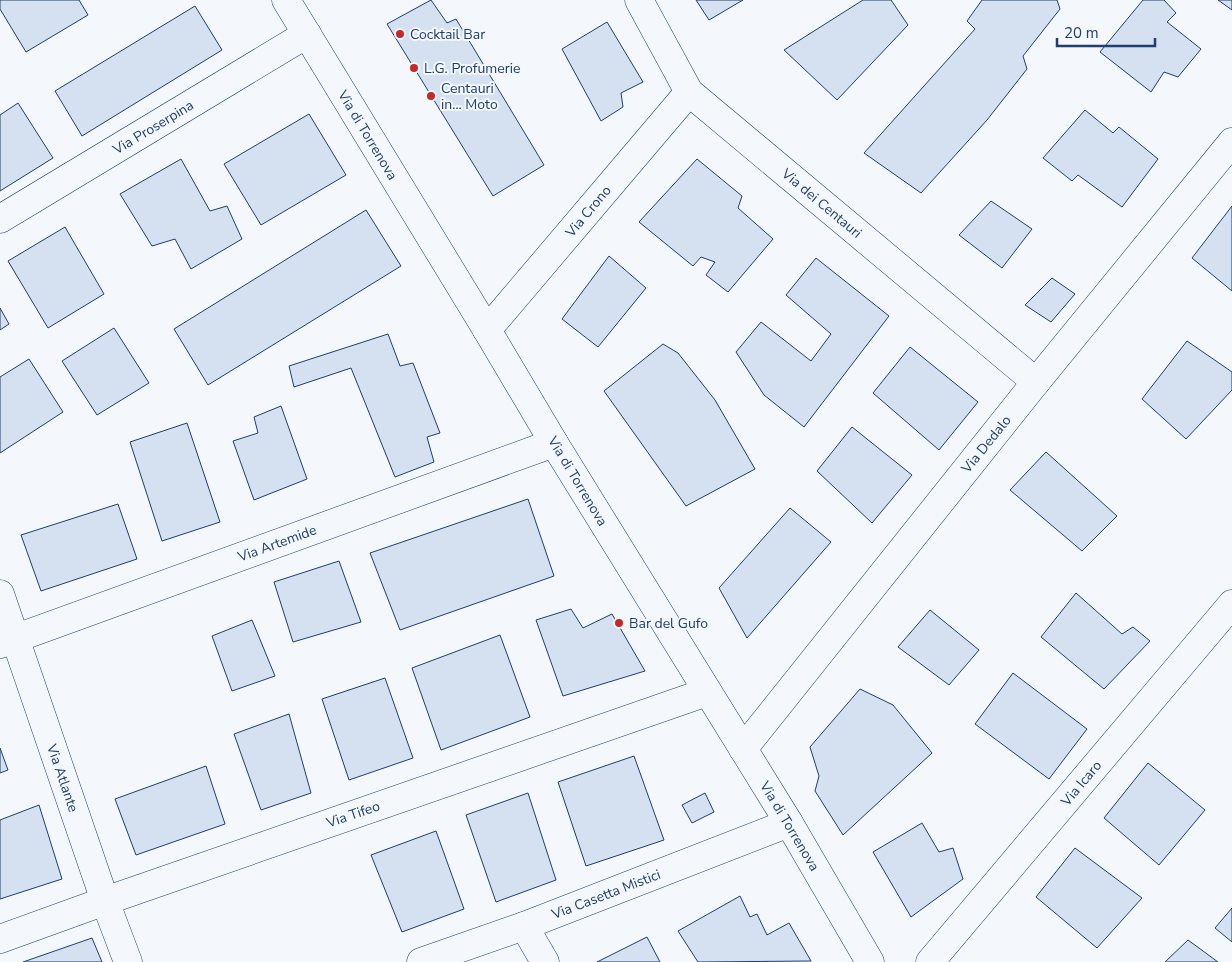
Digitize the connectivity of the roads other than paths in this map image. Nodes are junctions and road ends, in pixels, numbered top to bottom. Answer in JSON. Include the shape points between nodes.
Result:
{"nodes":[{"id":1,"x":286,"y":0,"type":"edge"},
{"id":2,"x":639,"y":0,"type":"edge"},
{"id":3,"x":307,"y":34,"type":"junction"},
{"id":4,"x":690,"y":92,"type":"junction"},
{"id":5,"x":1232,"y":142,"type":"edge"},
{"id":6,"x":0,"y":219,"type":"edge"},
{"id":7,"x":487,"y":330,"type":"junction"},
{"id":8,"x":1036,"y":382,"type":"junction"},
{"id":9,"x":554,"y":443,"type":"junction"},
{"id":10,"x":0,"y":594,"type":"edge"},
{"id":11,"x":1232,"y":604,"type":"edge"},
{"id":12,"x":8,"y":641,"type":"edge"},
{"id":13,"x":707,"y":692,"type":"junction"},
{"id":14,"x":743,"y":749,"type":"junction"},
{"id":15,"x":789,"y":822,"type":"junction"},
{"id":16,"x":105,"y":901,"type":"junction"},
{"id":17,"x":524,"y":926,"type":"junction"},
{"id":18,"x":0,"y":939,"type":"edge"},
{"id":19,"x":128,"y":962,"type":"edge"},
{"id":20,"x":421,"y":962,"type":"edge"},
{"id":21,"x":545,"y":962,"type":"edge"},
{"id":22,"x":870,"y":962,"type":"edge"},
{"id":23,"x":930,"y":962,"type":"edge"}],
"edges":[{"from":1,"to":3,"type":"street","name":"Via di Torrenova"},
{"from":2,"to":4,"type":"street","name":"Via dei Centauri"},
{"from":3,"to":6,"type":"street","name":"Via Proserpina"},
{"from":3,"to":7,"type":"street","name":"Via di Torrenova"},
{"from":4,"to":7,"type":"street","name":"Via Crono"},
{"from":4,"to":8,"type":"street","name":"Via dei Centauri"},
{"from":5,"to":8,"type":"street","name":"Via Dedalo"},
{"from":7,"to":9,"type":"street","name":"Via di Torrenova"},
{"from":8,"to":14,"type":"street","name":"Via Dedalo"},
{"from":9,"to":12,"type":"street","name":"Via Artemide"},
{"from":9,"to":13,"type":"street","name":"Via di Torrenova"},
{"from":10,"to":12,"type":"street","name":"Via Atlante"},
{"from":11,"to":23,"type":"street","name":"Via Icaro"},
{"from":12,"to":16,"type":"street","name":"Via Atlante"},
{"from":13,"to":14,"type":"street","name":"Via di Torrenova"},
{"from":13,"to":16,"type":"street","name":"Via Tifeo"},
{"from":14,"to":15,"type":"street","name":"Via di Torrenova"},
{"from":15,"to":17,"type":"street","name":"Via Casetta Mistici"},
{"from":15,"to":22,"type":"street","name":"Via di Torrenova"},
{"from":16,"to":18,"type":"street","name":"Via Tifeo"},
{"from":16,"to":19,"type":"street","name":"Via Atlante"},
{"from":17,"to":20,"type":"street","name":"Via Casetta Mistici"},
{"from":17,"to":21,"type":"street"}]}
